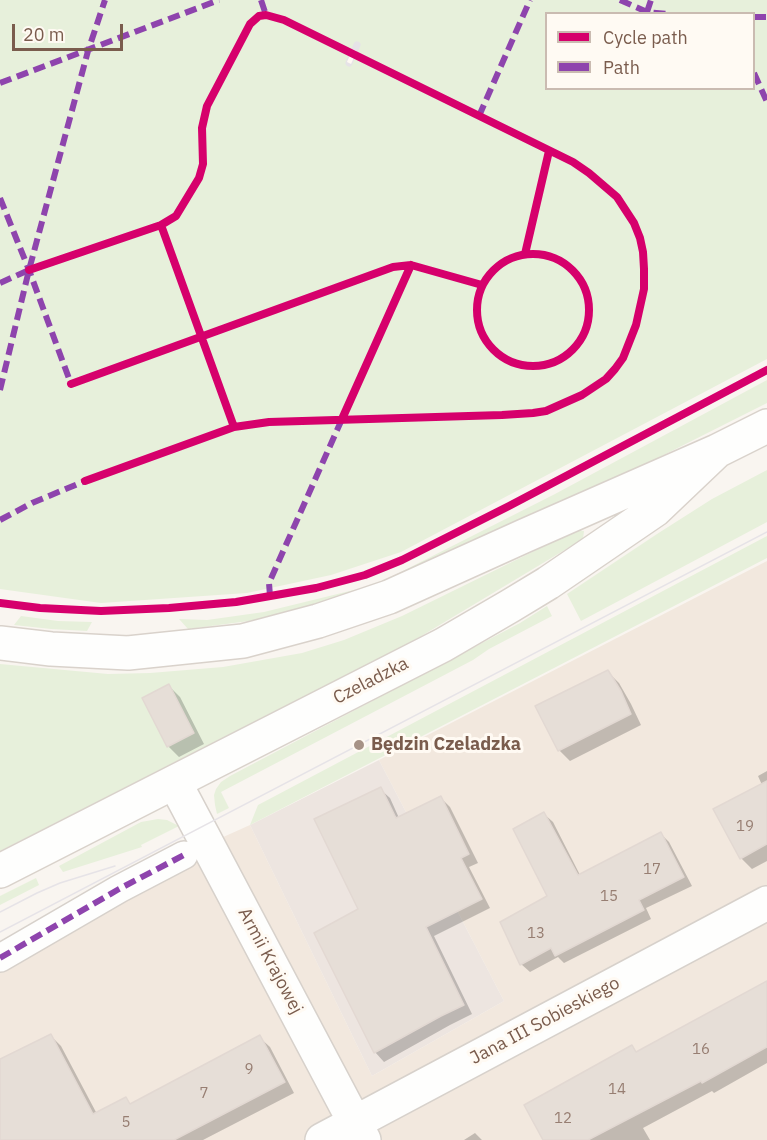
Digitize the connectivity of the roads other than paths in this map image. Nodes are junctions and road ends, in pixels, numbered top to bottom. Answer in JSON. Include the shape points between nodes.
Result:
{"nodes":[{"id":1,"x":767,"y":426,"type":"edge"},
{"id":2,"x":717,"y":451,"type":"junction"},
{"id":3,"x":0,"y":643,"type":"edge"},
{"id":4,"x":175,"y":783,"type":"junction"},
{"id":5,"x":184,"y":855,"type":"dead end"},
{"id":6,"x":0,"y":871,"type":"edge"},
{"id":7,"x":767,"y":903,"type":"edge"},
{"id":8,"x":0,"y":958,"type":"edge"},
{"id":9,"x":360,"y":1131,"type":"edge"},
{"id":10,"x":322,"y":1140,"type":"edge"}],
"edges":[{"from":1,"to":2,"type":"main road","name":"Czeladzka"},
{"from":2,"to":3,"type":"main road","name":"Czeladzka","via":[[389,597],[308,624],[243,640],[128,653]]},
{"from":2,"to":4,"type":"main road","name":"Czeladzka","via":[[655,510],[548,583],[443,645]]},
{"from":4,"to":6,"type":"main road","name":"Czeladzka"},
{"from":4,"to":9,"type":"main road","name":"Armii Krajowej"},
{"from":5,"to":8,"type":"street"},
{"from":7,"to":9,"type":"main road","name":"Jana III Sobieskiego"},
{"from":9,"to":10,"type":"main road","name":"Jana III Sobieskiego"}]}
